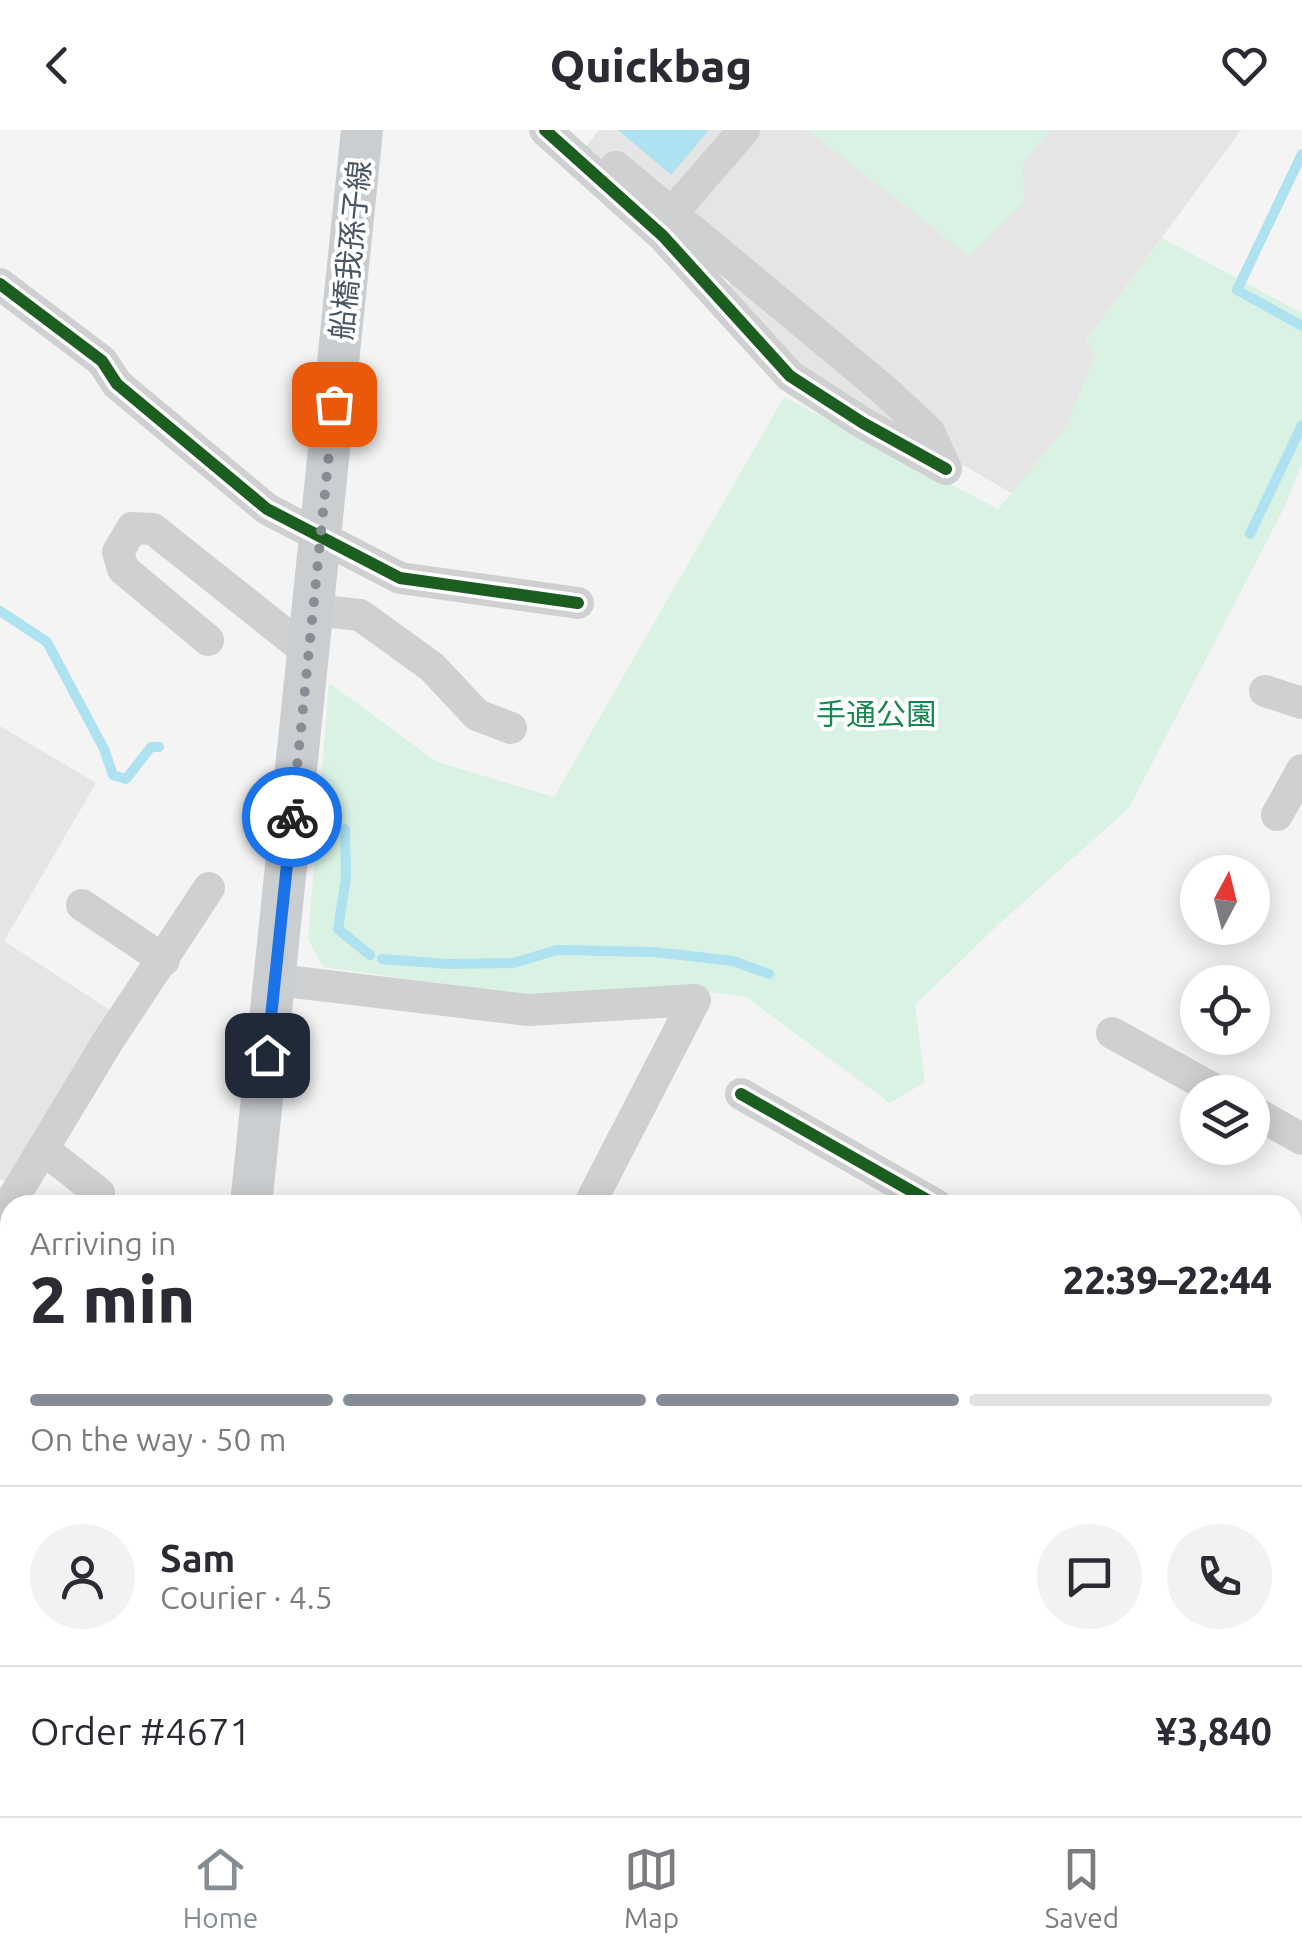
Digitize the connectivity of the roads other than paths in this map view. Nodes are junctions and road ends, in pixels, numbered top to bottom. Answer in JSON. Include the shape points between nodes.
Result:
{"nodes":[{"id":1,"x":362,"y":130,"type":"edge"},
{"id":2,"x":546,"y":130,"type":"edge"},
{"id":3,"x":744,"y":130,"type":"edge"},
{"id":4,"x":580,"y":137,"type":"edge"},
{"id":5,"x":672,"y":212,"type":"junction"},
{"id":6,"x":0,"y":284,"type":"edge"},
{"id":7,"x":320,"y":535,"type":"junction"},
{"id":8,"x":578,"y":603,"type":"dead end"},
{"id":9,"x":312,"y":610,"type":"junction"},
{"id":10,"x":208,"y":640,"type":"dead end"},
{"id":11,"x":309,"y":653,"type":"junction"},
{"id":12,"x":1265,"y":692,"type":"dead end"},
{"id":13,"x":1302,"y":703,"type":"edge"},
{"id":14,"x":511,"y":728,"type":"dead end"},
{"id":15,"x":1301,"y":774,"type":"edge"},
{"id":16,"x":1276,"y":815,"type":"dead end"},
{"id":17,"x":209,"y":888,"type":"dead end"},
{"id":18,"x":82,"y":905,"type":"dead end"},
{"id":19,"x":164,"y":960,"type":"junction"},
{"id":20,"x":294,"y":982,"type":"dead end"},
{"id":21,"x":1112,"y":1033,"type":"dead end"},
{"id":22,"x":1188,"y":1075,"type":"edge"},
{"id":23,"x":741,"y":1094,"type":"dead end"},
{"id":24,"x":1270,"y":1121,"type":"edge"},
{"id":25,"x":1302,"y":1138,"type":"edge"},
{"id":26,"x":43,"y":1149,"type":"junction"},
{"id":27,"x":99,"y":1194,"type":"dead end"},
{"id":28,"x":15,"y":1195,"type":"edge"},
{"id":29,"x":252,"y":1195,"type":"edge"},
{"id":30,"x":594,"y":1195,"type":"edge"},
{"id":31,"x":918,"y":1195,"type":"edge"}],
"edges":[{"from":1,"to":7,"type":"main road","name":"船橋我孫子線"},
{"from":2,"to":5,"type":"street","via":[[663,236],[790,376],[946,469],[928,432]]},
{"from":3,"to":5,"type":"street"},
{"from":4,"to":5,"type":"street"},
{"from":6,"to":7,"type":"street","via":[[102,361],[116,384],[268,510]]},
{"from":7,"to":8,"type":"street","via":[[400,578]]},
{"from":7,"to":9,"type":"main road","name":"船橋我孫子線"},
{"from":9,"to":11,"type":"main road","name":"船橋我孫子線"},
{"from":9,"to":14,"type":"street","via":[[360,615],[432,667],[477,714]]},
{"from":10,"to":11,"type":"street","via":[[123,569],[118,552],[132,528],[153,528]]},
{"from":11,"to":29,"type":"main road","name":"船橋我孫子線"},
{"from":12,"to":13,"type":"street"},
{"from":15,"to":16,"type":"street"},
{"from":17,"to":19,"type":"street"},
{"from":18,"to":19,"type":"street"},
{"from":19,"to":26,"type":"street"},
{"from":20,"to":30,"type":"street","via":[[528,1010],[695,1000]]},
{"from":21,"to":22,"type":"street"},
{"from":23,"to":31,"type":"street"},
{"from":24,"to":25,"type":"street"},
{"from":26,"to":27,"type":"street"},
{"from":26,"to":28,"type":"street"}]}
